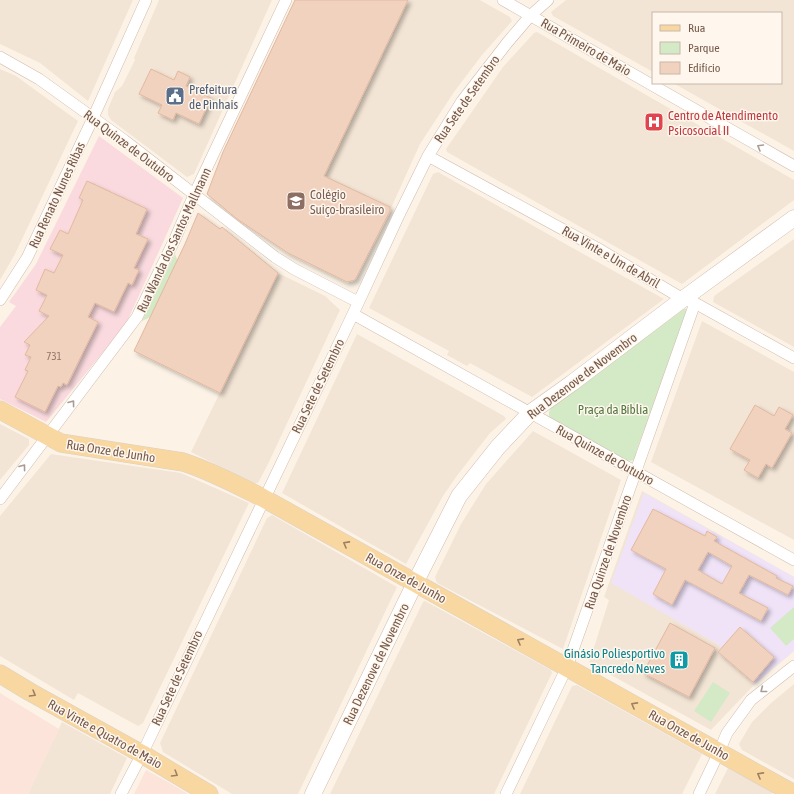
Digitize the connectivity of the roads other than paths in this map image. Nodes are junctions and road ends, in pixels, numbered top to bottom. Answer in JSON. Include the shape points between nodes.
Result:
{"nodes":[{"id":1,"x":146,"y":0,"type":"edge"},
{"id":2,"x":286,"y":0,"type":"edge"},
{"id":3,"x":503,"y":0,"type":"edge"},
{"id":4,"x":548,"y":0,"type":"edge"},
{"id":5,"x":530,"y":16,"type":"junction"},
{"id":6,"x":0,"y":57,"type":"edge"},
{"id":7,"x":93,"y":118,"type":"junction"},
{"id":8,"x":428,"y":156,"type":"junction"},
{"id":9,"x":794,"y":166,"type":"edge"},
{"id":10,"x":194,"y":195,"type":"junction"},
{"id":11,"x":794,"y":218,"type":"edge"},
{"id":12,"x":0,"y":300,"type":"edge"},
{"id":13,"x":689,"y":301,"type":"junction"},
{"id":14,"x":358,"y":302,"type":"junction"},
{"id":15,"x":353,"y":314,"type":"junction"},
{"id":16,"x":794,"y":358,"type":"edge"},
{"id":17,"x":0,"y":410,"type":"edge"},
{"id":18,"x":530,"y":414,"type":"junction"},
{"id":19,"x":48,"y":435,"type":"junction"},
{"id":20,"x":636,"y":472,"type":"junction"},
{"id":21,"x":0,"y":498,"type":"edge"},
{"id":22,"x":263,"y":498,"type":"junction"},
{"id":23,"x":794,"y":560,"type":"edge"},
{"id":24,"x":415,"y":583,"type":"junction"},
{"id":25,"x":794,"y":666,"type":"edge"},
{"id":26,"x":567,"y":668,"type":"junction"},
{"id":27,"x":0,"y":674,"type":"edge"},
{"id":28,"x":719,"y":752,"type":"junction"},
{"id":29,"x":142,"y":754,"type":"junction"},
{"id":30,"x":121,"y":794,"type":"edge"},
{"id":31,"x":210,"y":794,"type":"edge"},
{"id":32,"x":313,"y":794,"type":"edge"},
{"id":33,"x":506,"y":794,"type":"edge"},
{"id":34,"x":699,"y":794,"type":"edge"},
{"id":35,"x":794,"y":794,"type":"edge"}],
"edges":[{"from":1,"to":7,"type":"street","name":"Rua Renato Nunes Ribas"},
{"from":2,"to":10,"type":"street","name":"Rua Wanda dos Santos Mallmann"},
{"from":3,"to":5,"type":"street","name":"Rua Primeiro de Maio"},
{"from":4,"to":5,"type":"street","name":"Rua Sete de Setembro"},
{"from":5,"to":8,"type":"street","name":"Rua Sete de Setembro","via":[[462,102]]},
{"from":9,"to":5,"type":"street","name":"Rua Primeiro de Maio","one_way":true},
{"from":6,"to":7,"type":"street","name":"Rua Quinze de Outubro","via":[[39,78]]},
{"from":7,"to":10,"type":"street","name":"Rua Quinze de Outubro"},
{"from":7,"to":12,"type":"street","name":"Rua Renato Nunes Ribas","via":[[27,258]]},
{"from":8,"to":13,"type":"street","name":"Rua Vinte e Um de Abril"},
{"from":8,"to":14,"type":"street","name":"Rua Sete de Setembro"},
{"from":10,"to":14,"type":"street","name":"Rua Quinze de Outubro","via":[[275,257]]},
{"from":19,"to":10,"type":"street","name":"Rua Wanda dos Santos Mallmann","one_way":true,"via":[[137,317],[173,245]]},
{"from":11,"to":13,"type":"street","name":"Rua Dezenove de Novembro"},
{"from":13,"to":16,"type":"street","name":"Rua Vinte e Um de Abril"},
{"from":13,"to":18,"type":"street","name":"Rua Dezenove de Novembro"},
{"from":13,"to":20,"type":"street","name":"Rua Quinze de Novembro"},
{"from":14,"to":15,"type":"street","name":"Rua Sete de Setembro"},
{"from":15,"to":18,"type":"street","name":"Rua Quinze de Outubro"},
{"from":15,"to":22,"type":"street","name":"Rua Sete de Setembro"},
{"from":17,"to":19,"type":"main road","name":"Rua Onze de Junho"},
{"from":18,"to":20,"type":"street","name":"Rua Quinze de Outubro"},
{"from":18,"to":24,"type":"street","name":"Rua Dezenove de Novembro","via":[[498,447],[459,496]]},
{"from":21,"to":19,"type":"street","name":"Rua Wanda dos Santos Mallmann","one_way":true},
{"from":19,"to":22,"type":"main road","name":"Rua Onze de Junho","via":[[61,442],[182,462],[212,473]]},
{"from":20,"to":23,"type":"street","name":"Rua Quinze de Outubro"},
{"from":20,"to":26,"type":"street","name":"Rua Quinze de Novembro"},
{"from":24,"to":22,"type":"main road","name":"Rua Onze de Junho","one_way":true},
{"from":22,"to":29,"type":"street","name":"Rua Sete de Setembro"},
{"from":26,"to":24,"type":"main road","name":"Rua Onze de Junho","one_way":true},
{"from":24,"to":32,"type":"street","name":"Rua Dezenove de Novembro"},
{"from":25,"to":28,"type":"street","one_way":true,"via":[[751,700],[726,732]]},
{"from":28,"to":26,"type":"main road","name":"Rua Onze de Junho","one_way":true},
{"from":26,"to":33,"type":"street","name":"Rua Quinze de Novembro"},
{"from":27,"to":29,"type":"main road","name":"Rua Vinte e Quatro de Maio","one_way":true},
{"from":28,"to":34,"type":"street"},
{"from":35,"to":28,"type":"main road","name":"Rua Onze de Junho","one_way":true},
{"from":29,"to":30,"type":"street","name":"Rua Sete de Setembro"},
{"from":29,"to":31,"type":"main road","name":"Rua Vinte e Quatro de Maio","one_way":true}]}
